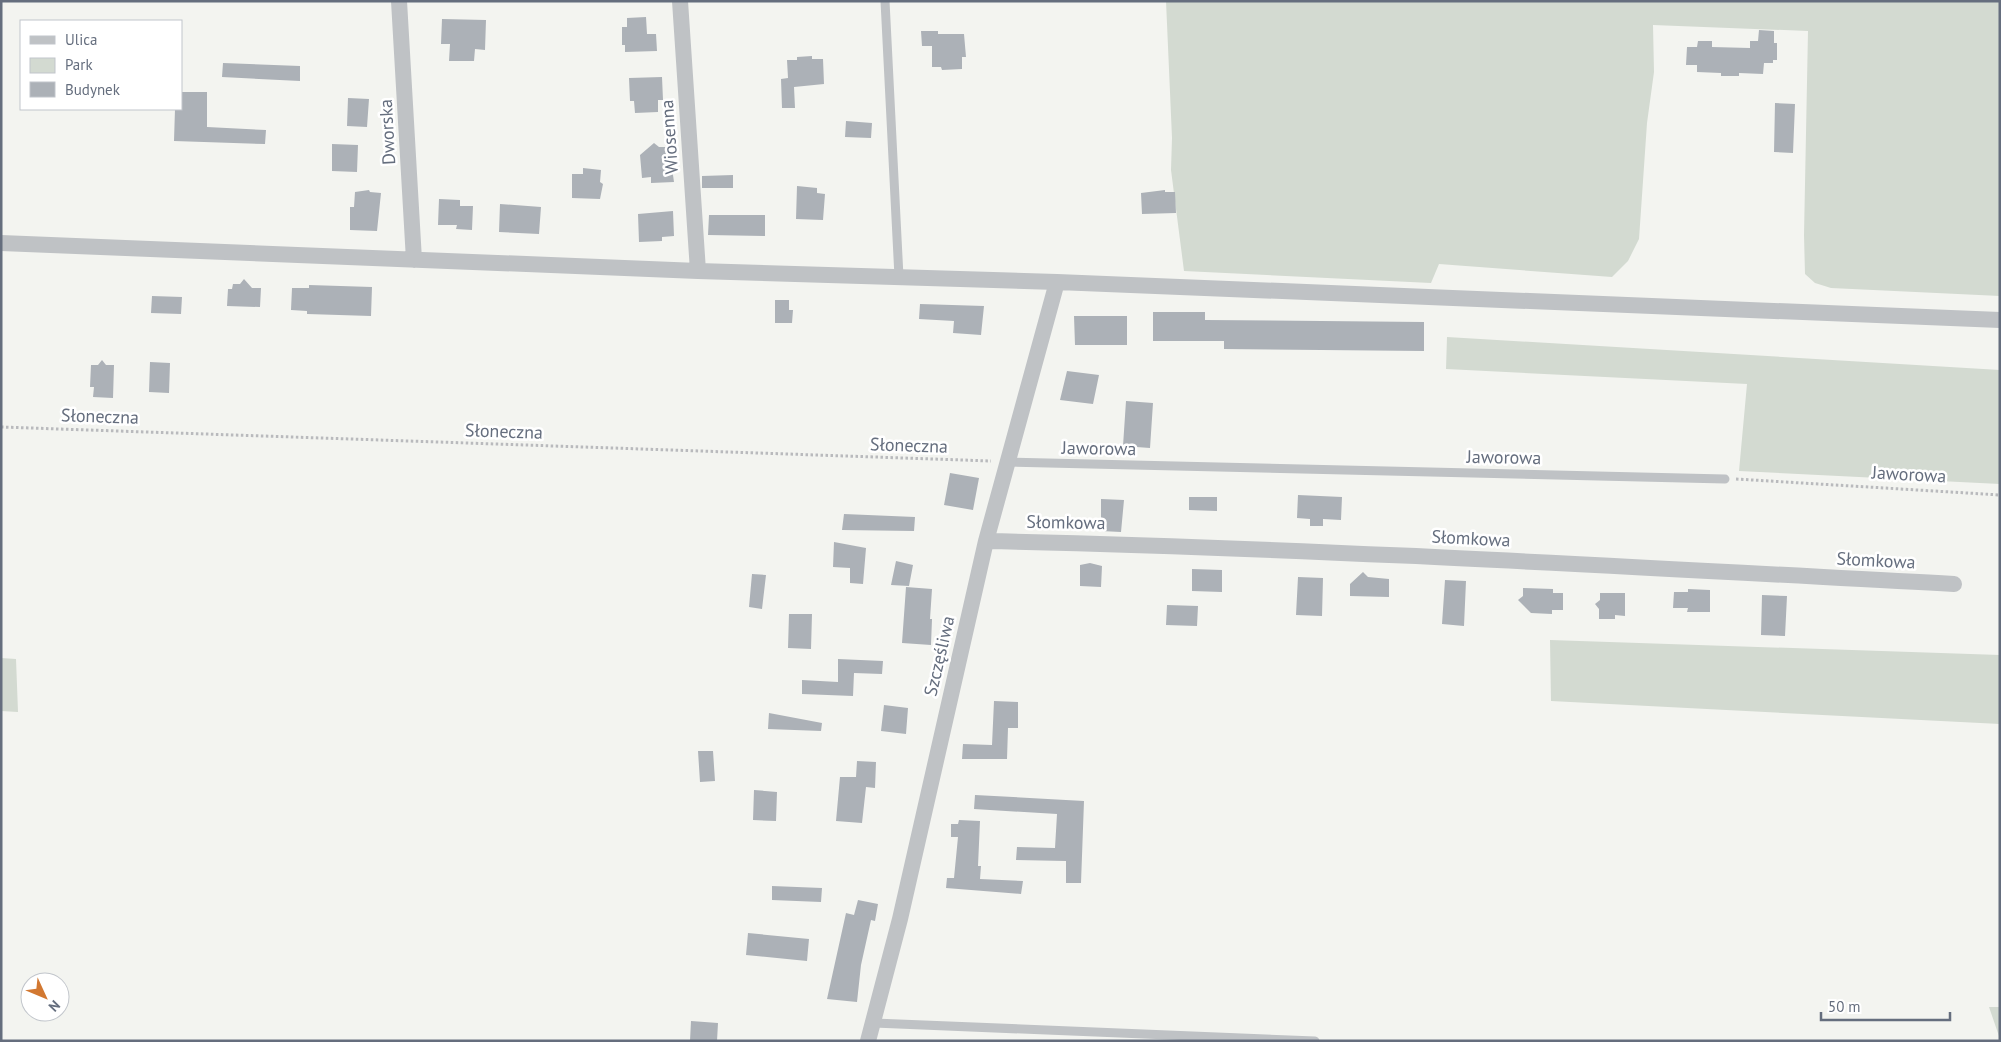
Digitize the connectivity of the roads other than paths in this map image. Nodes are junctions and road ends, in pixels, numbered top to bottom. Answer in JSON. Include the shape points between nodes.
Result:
{"nodes":[{"id":1,"x":399,"y":1,"type":"edge"},
{"id":2,"x":680,"y":1,"type":"edge"},
{"id":3,"x":885,"y":1,"type":"edge"},
{"id":4,"x":1,"y":242,"type":"edge"},
{"id":5,"x":414,"y":260,"type":"junction"},
{"id":6,"x":698,"y":271,"type":"junction"},
{"id":7,"x":899,"y":277,"type":"junction"},
{"id":8,"x":1056,"y":282,"type":"junction"},
{"id":9,"x":2000,"y":320,"type":"edge"},
{"id":10,"x":1006,"y":462,"type":"junction"},
{"id":11,"x":1725,"y":479,"type":"road end"},
{"id":12,"x":986,"y":541,"type":"junction"},
{"id":13,"x":1954,"y":584,"type":"dead end"},
{"id":14,"x":874,"y":1023,"type":"junction"},
{"id":15,"x":868,"y":1041,"type":"edge"},
{"id":16,"x":1315,"y":1041,"type":"edge"}],
"edges":[{"from":1,"to":5,"type":"street","name":"Dworska"},
{"from":2,"to":6,"type":"street","name":"Wiosenna"},
{"from":3,"to":7,"type":"lane"},
{"from":4,"to":5,"type":"street"},
{"from":5,"to":6,"type":"street"},
{"from":6,"to":7,"type":"street"},
{"from":7,"to":8,"type":"street"},
{"from":8,"to":9,"type":"street"},
{"from":8,"to":10,"type":"street","name":"Szczęśliwa"},
{"from":10,"to":11,"type":"lane","name":"Jaworowa"},
{"from":10,"to":12,"type":"street","name":"Szczęśliwa"},
{"from":12,"to":13,"type":"street","name":"Słomkowa","via":[[1468,558]]},
{"from":12,"to":14,"type":"street","name":"Szczęśliwa"},
{"from":14,"to":15,"type":"street","name":"Szczęśliwa"},
{"from":14,"to":16,"type":"lane"}]}
